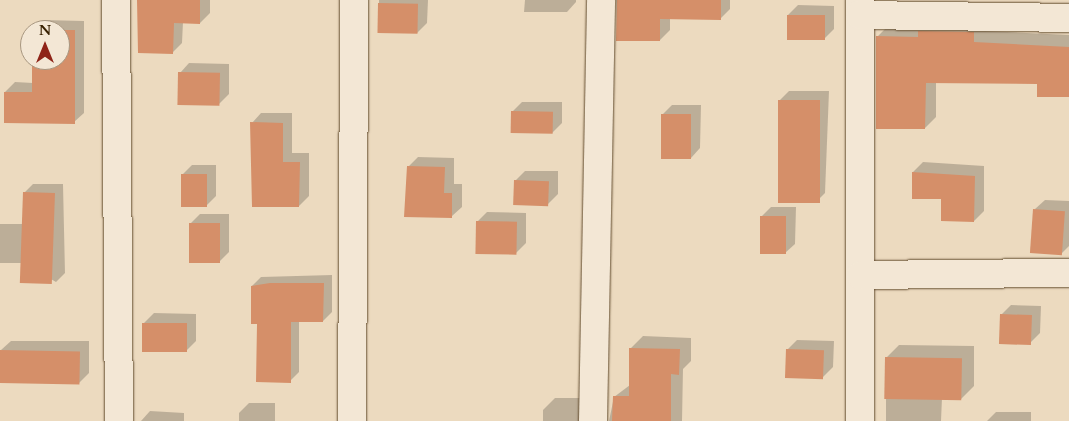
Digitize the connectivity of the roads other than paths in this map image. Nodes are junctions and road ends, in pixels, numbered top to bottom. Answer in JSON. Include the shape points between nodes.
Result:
{"nodes":[{"id":1,"x":116,"y":0,"type":"edge"},
{"id":2,"x":354,"y":0,"type":"edge"},
{"id":3,"x":601,"y":0,"type":"edge"},
{"id":4,"x":860,"y":8,"type":"edge"},
{"id":5,"x":1069,"y":18,"type":"edge"},
{"id":6,"x":1069,"y":273,"type":"edge"},
{"id":7,"x":861,"y":275,"type":"junction"},
{"id":8,"x":119,"y":421,"type":"edge"},
{"id":9,"x":352,"y":421,"type":"edge"},
{"id":10,"x":593,"y":421,"type":"edge"},
{"id":11,"x":860,"y":421,"type":"edge"}],
"edges":[{"from":1,"to":8,"type":"street"},
{"from":2,"to":9,"type":"street"},
{"from":3,"to":10,"type":"street"},
{"from":4,"to":5,"type":"street"},
{"from":4,"to":7,"type":"street"},
{"from":6,"to":7,"type":"street"},
{"from":7,"to":11,"type":"street"}]}
